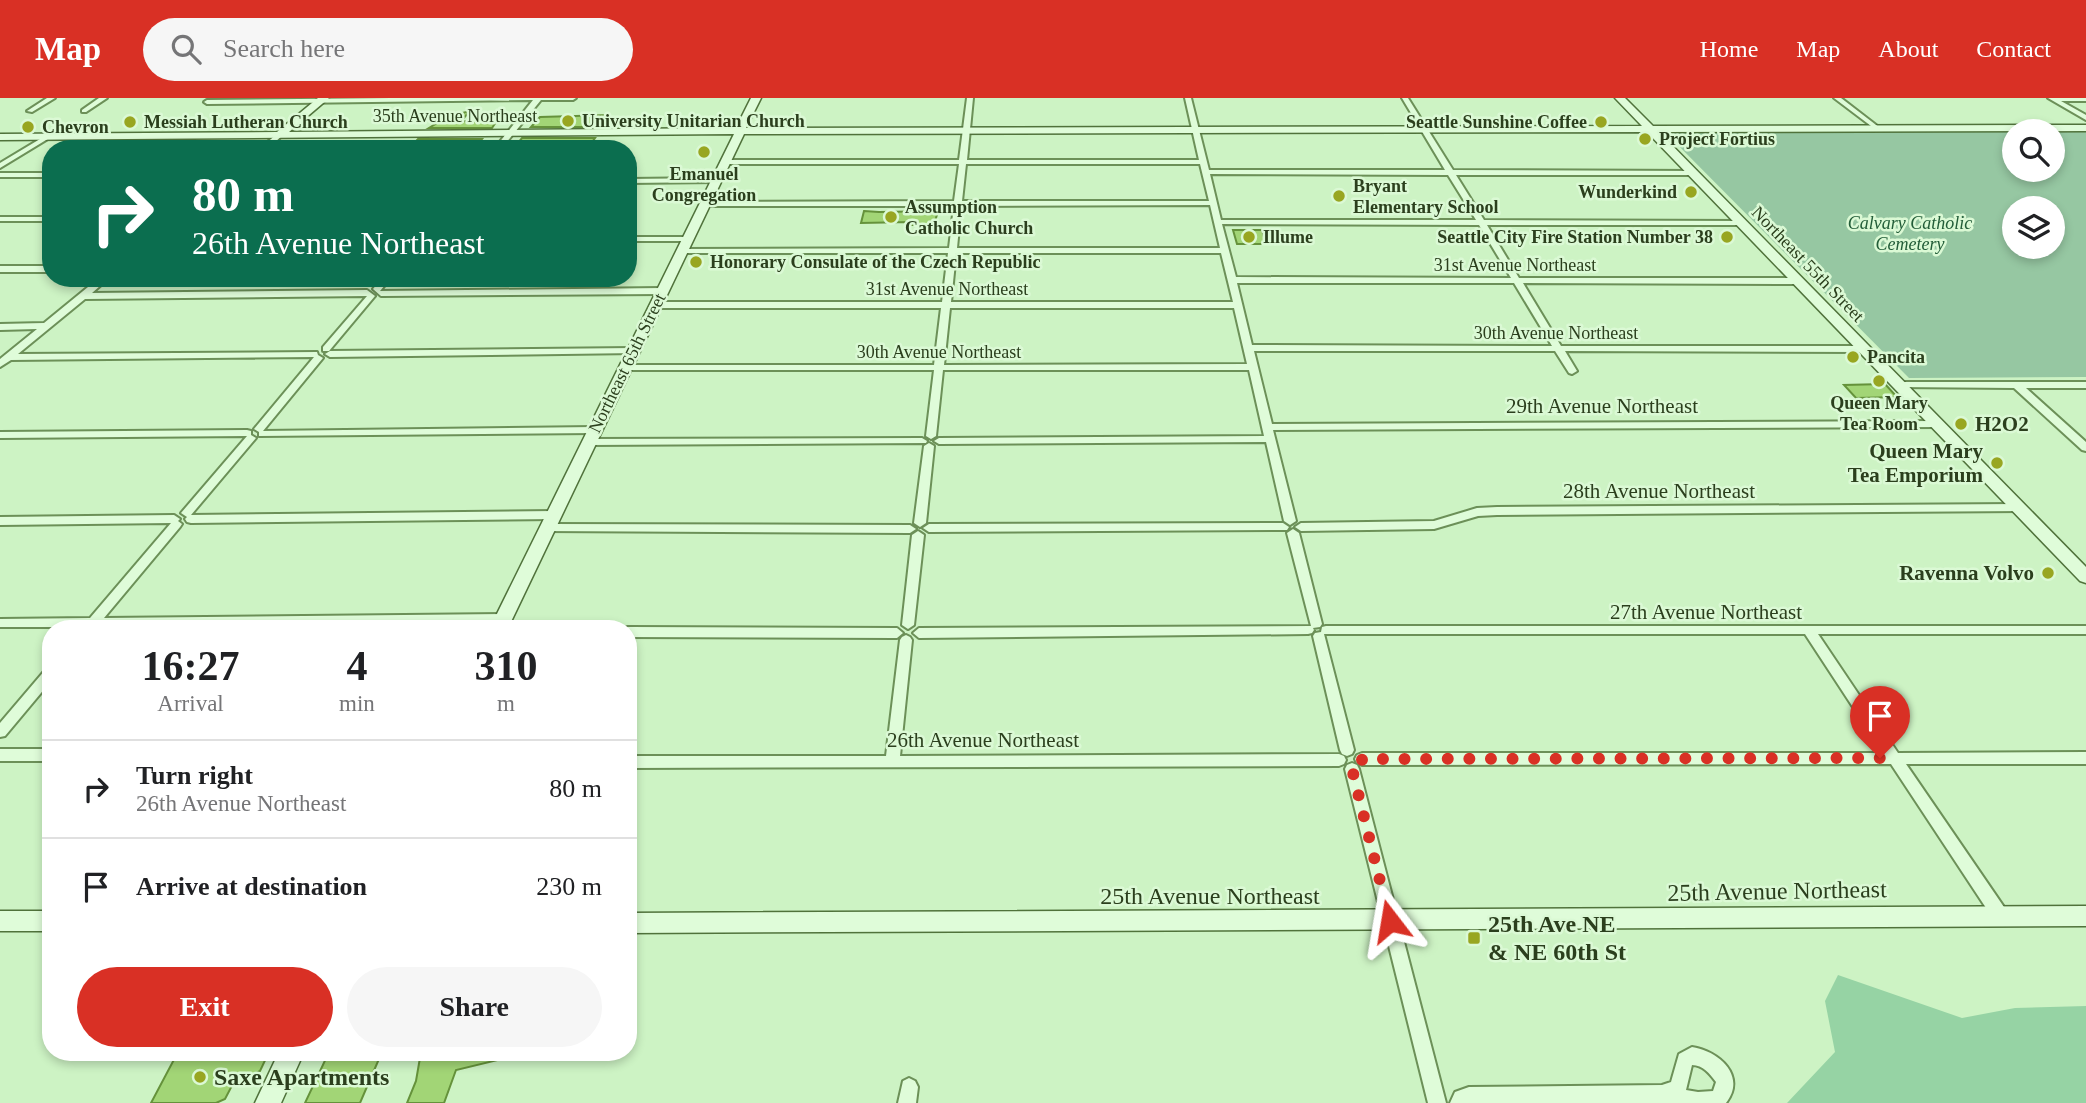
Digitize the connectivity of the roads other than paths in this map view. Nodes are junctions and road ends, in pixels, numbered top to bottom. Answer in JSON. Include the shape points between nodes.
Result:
{"nodes":[{"id":1,"x":52,"y":98,"type":"edge"},
{"id":2,"x":104,"y":98,"type":"edge"},
{"id":3,"x":573,"y":98,"type":"edge"},
{"id":4,"x":756,"y":98,"type":"edge"},
{"id":5,"x":970,"y":98,"type":"edge"},
{"id":6,"x":1188,"y":98,"type":"edge"},
{"id":7,"x":1405,"y":98,"type":"edge"},
{"id":8,"x":1620,"y":98,"type":"edge"},
{"id":9,"x":1837,"y":98,"type":"edge"},
{"id":10,"x":322,"y":99,"type":"edge"},
{"id":11,"x":538,"y":99,"type":"edge"},
{"id":12,"x":2052,"y":99,"type":"edge"},
{"id":13,"x":2086,"y":99,"type":"edge"},
{"id":14,"x":207,"y":102,"type":"dead end"},
{"id":15,"x":30,"y":111,"type":"dead end"},
{"id":16,"x":84,"y":111,"type":"dead end"},
{"id":17,"x":2086,"y":118,"type":"edge"},
{"id":18,"x":1650,"y":128,"type":"junction"},
{"id":19,"x":1877,"y":128,"type":"junction"},
{"id":20,"x":2086,"y":128,"type":"edge"},
{"id":21,"x":1196,"y":130,"type":"junction"},
{"id":22,"x":1425,"y":130,"type":"junction"},
{"id":23,"x":739,"y":131,"type":"junction"},
{"id":24,"x":965,"y":131,"type":"junction"},
{"id":25,"x":510,"y":133,"type":"junction"},
{"id":26,"x":279,"y":135,"type":"junction"},
{"id":27,"x":0,"y":137,"type":"edge"},
{"id":28,"x":47,"y":137,"type":"junction"},
{"id":29,"x":42,"y":140,"type":"edge"},
{"id":30,"x":42,"y":140,"type":"edge"},
{"id":31,"x":273,"y":140,"type":"edge"},
{"id":32,"x":504,"y":140,"type":"edge"},
{"id":33,"x":725,"y":162,"type":"junction"},
{"id":34,"x":962,"y":163,"type":"junction"},
{"id":35,"x":0,"y":166,"type":"edge"},
{"id":36,"x":1205,"y":167,"type":"junction"},
{"id":37,"x":1452,"y":173,"type":"junction"},
{"id":38,"x":1693,"y":173,"type":"junction"},
{"id":39,"x":0,"y":175,"type":"edge"},
{"id":40,"x":42,"y":175,"type":"edge"},
{"id":41,"x":716,"y":180,"type":"junction"},
{"id":42,"x":637,"y":181,"type":"edge"},
{"id":43,"x":705,"y":204,"type":"junction"},
{"id":44,"x":957,"y":204,"type":"junction"},
{"id":45,"x":1213,"y":204,"type":"junction"},
{"id":46,"x":0,"y":219,"type":"edge"},
{"id":47,"x":42,"y":219,"type":"edge"},
{"id":48,"x":1218,"y":222,"type":"junction"},
{"id":49,"x":1482,"y":223,"type":"junction"},
{"id":50,"x":1741,"y":223,"type":"junction"},
{"id":51,"x":637,"y":240,"type":"edge"},
{"id":52,"x":685,"y":245,"type":"junction"},
{"id":53,"x":1225,"y":250,"type":"junction"},
{"id":54,"x":953,"y":251,"type":"junction"},
{"id":55,"x":0,"y":269,"type":"edge"},
{"id":56,"x":42,"y":269,"type":"edge"},
{"id":57,"x":1232,"y":280,"type":"junction"},
{"id":58,"x":1517,"y":280,"type":"junction"},
{"id":59,"x":1799,"y":281,"type":"junction"},
{"id":60,"x":94,"y":287,"type":"edge"},
{"id":61,"x":379,"y":287,"type":"edge"},
{"id":62,"x":662,"y":291,"type":"junction"},
{"id":63,"x":374,"y":293,"type":"junction"},
{"id":64,"x":84,"y":296,"type":"junction"},
{"id":65,"x":655,"y":305,"type":"junction"},
{"id":66,"x":947,"y":305,"type":"junction"},
{"id":67,"x":1238,"y":305,"type":"junction"},
{"id":68,"x":46,"y":326,"type":"junction"},
{"id":69,"x":0,"y":327,"type":"edge"},
{"id":70,"x":1249,"y":348,"type":"junction"},
{"id":71,"x":1558,"y":348,"type":"junction"},
{"id":72,"x":1864,"y":349,"type":"junction"},
{"id":73,"x":328,"y":351,"type":"junction"},
{"id":74,"x":634,"y":351,"type":"junction"},
{"id":75,"x":316,"y":356,"type":"junction"},
{"id":76,"x":9,"y":357,"type":"junction"},
{"id":77,"x":0,"y":364,"type":"edge"},
{"id":78,"x":1253,"y":367,"type":"junction"},
{"id":79,"x":626,"y":368,"type":"junction"},
{"id":80,"x":939,"y":368,"type":"junction"},
{"id":81,"x":1572,"y":370,"type":"dead end"},
{"id":82,"x":2086,"y":384,"type":"edge"},
{"id":83,"x":1899,"y":385,"type":"junction"},
{"id":84,"x":2017,"y":385,"type":"junction"},
{"id":85,"x":1937,"y":424,"type":"junction"},
{"id":86,"x":1268,"y":426,"type":"junction"},
{"id":87,"x":261,"y":431,"type":"junction"},
{"id":88,"x":0,"y":435,"type":"edge"},
{"id":89,"x":249,"y":436,"type":"junction"},
{"id":90,"x":593,"y":436,"type":"junction"},
{"id":91,"x":1271,"y":439,"type":"junction"},
{"id":92,"x":930,"y":441,"type":"junction"},
{"id":93,"x":2086,"y":448,"type":"edge"},
{"id":94,"x":2019,"y":508,"type":"junction"},
{"id":95,"x":189,"y":516,"type":"junction"},
{"id":96,"x":0,"y":521,"type":"edge"},
{"id":97,"x":551,"y":521,"type":"junction"},
{"id":98,"x":175,"y":522,"type":"junction"},
{"id":99,"x":1292,"y":527,"type":"junction"},
{"id":100,"x":919,"y":529,"type":"junction"},
{"id":101,"x":2086,"y":577,"type":"edge"},
{"id":102,"x":95,"y":620,"type":"edge"},
{"id":103,"x":502,"y":620,"type":"edge"},
{"id":104,"x":0,"y":623,"type":"edge"},
{"id":105,"x":42,"y":624,"type":"edge"},
{"id":106,"x":1317,"y":630,"type":"junction"},
{"id":107,"x":2086,"y":630,"type":"edge"},
{"id":108,"x":1808,"y":631,"type":"junction"},
{"id":109,"x":637,"y":632,"type":"edge"},
{"id":110,"x":907,"y":633,"type":"junction"},
{"id":111,"x":42,"y":683,"type":"edge"},
{"id":112,"x":0,"y":732,"type":"edge"},
{"id":113,"x":0,"y":755,"type":"edge"},
{"id":114,"x":42,"y":755,"type":"edge"},
{"id":115,"x":1895,"y":758,"type":"junction"},
{"id":116,"x":2086,"y":758,"type":"edge"},
{"id":117,"x":1350,"y":759,"type":"junction"},
{"id":118,"x":637,"y":762,"type":"edge"},
{"id":119,"x":892,"y":762,"type":"junction"},
{"id":120,"x":2000,"y":915,"type":"junction"},
{"id":121,"x":2086,"y":916,"type":"edge"},
{"id":122,"x":0,"y":921,"type":"edge"},
{"id":123,"x":42,"y":921,"type":"edge"},
{"id":124,"x":1390,"y":921,"type":"junction"},
{"id":125,"x":637,"y":923,"type":"edge"},
{"id":126,"x":288,"y":1061,"type":"edge"},
{"id":127,"x":1662,"y":1094,"type":"dead end"},
{"id":128,"x":268,"y":1103,"type":"edge"},
{"id":129,"x":1437,"y":1103,"type":"edge"},
{"id":130,"x":1459,"y":1103,"type":"edge"}],
"edges":[{"from":1,"to":15,"type":"street"},
{"from":2,"to":16,"type":"street"},
{"from":3,"to":11,"type":"street"},
{"from":4,"to":23,"type":"main road","name":"Northeast 65th Street"},
{"from":5,"to":24,"type":"street"},
{"from":6,"to":21,"type":"street"},
{"from":7,"to":22,"type":"street"},
{"from":8,"to":18,"type":"main road","name":"Northeast 55th Street"},
{"from":9,"to":19,"type":"street"},
{"from":10,"to":11,"type":"street"},
{"from":10,"to":14,"type":"street"},
{"from":10,"to":26,"type":"main road"},
{"from":11,"to":25,"type":"street"},
{"from":12,"to":13,"type":"street"},
{"from":12,"to":17,"type":"street"},
{"from":18,"to":19,"type":"main road","name":"35th Avenue Northeast"},
{"from":18,"to":22,"type":"main road","name":"35th Avenue Northeast"},
{"from":18,"to":38,"type":"main road","name":"Northeast 55th Street"},
{"from":19,"to":20,"type":"main road","name":"35th Avenue Northeast"},
{"from":21,"to":22,"type":"main road","name":"35th Avenue Northeast"},
{"from":21,"to":24,"type":"main road","name":"35th Avenue Northeast"},
{"from":21,"to":36,"type":"street"},
{"from":22,"to":37,"type":"street"},
{"from":23,"to":24,"type":"main road","name":"35th Avenue Northeast"},
{"from":23,"to":25,"type":"main road","name":"35th Avenue Northeast"},
{"from":23,"to":33,"type":"main road","name":"Northeast 65th Street"},
{"from":24,"to":34,"type":"street"},
{"from":25,"to":26,"type":"main road","name":"35th Avenue Northeast"},
{"from":25,"to":32,"type":"street"},
{"from":26,"to":28,"type":"main road","name":"35th Avenue Northeast"},
{"from":26,"to":31,"type":"street"},
{"from":27,"to":28,"type":"main road","name":"35th Avenue Northeast"},
{"from":28,"to":30,"type":"street"},
{"from":29,"to":35,"type":"street"},
{"from":33,"to":34,"type":"street"},
{"from":33,"to":41,"type":"main road","name":"Northeast 65th Street"},
{"from":34,"to":36,"type":"street"},
{"from":34,"to":44,"type":"street"},
{"from":36,"to":37,"type":"street"},
{"from":36,"to":45,"type":"street"},
{"from":37,"to":38,"type":"street"},
{"from":37,"to":49,"type":"street"},
{"from":38,"to":50,"type":"main road","name":"Northeast 55th Street"},
{"from":39,"to":40,"type":"street"},
{"from":41,"to":42,"type":"street"},
{"from":41,"to":43,"type":"main road","name":"Northeast 65th Street"},
{"from":43,"to":44,"type":"street"},
{"from":43,"to":52,"type":"main road","name":"Northeast 65th Street"},
{"from":44,"to":45,"type":"street"},
{"from":44,"to":54,"type":"street"},
{"from":45,"to":48,"type":"street"},
{"from":46,"to":47,"type":"street"},
{"from":48,"to":49,"type":"street"},
{"from":48,"to":53,"type":"street"},
{"from":49,"to":50,"type":"street"},
{"from":49,"to":58,"type":"street"},
{"from":50,"to":59,"type":"main road","name":"Northeast 55th Street"},
{"from":51,"to":52,"type":"street"},
{"from":52,"to":54,"type":"street"},
{"from":52,"to":62,"type":"main road","name":"Northeast 65th Street"},
{"from":53,"to":54,"type":"street"},
{"from":53,"to":57,"type":"street"},
{"from":54,"to":66,"type":"street"},
{"from":55,"to":56,"type":"street"},
{"from":57,"to":58,"type":"street","name":"31st Avenue Northeast"},
{"from":57,"to":67,"type":"street"},
{"from":58,"to":59,"type":"street","name":"31st Avenue Northeast"},
{"from":58,"to":71,"type":"street"},
{"from":59,"to":72,"type":"main road","name":"Northeast 55th Street"},
{"from":60,"to":64,"type":"street"},
{"from":61,"to":63,"type":"street"},
{"from":62,"to":63,"type":"street"},
{"from":62,"to":65,"type":"main road","name":"Northeast 65th Street"},
{"from":63,"to":64,"type":"street"},
{"from":63,"to":73,"type":"street"},
{"from":64,"to":68,"type":"street"},
{"from":65,"to":66,"type":"street","name":"31st Avenue Northeast"},
{"from":65,"to":74,"type":"main road","name":"Northeast 65th Street"},
{"from":66,"to":67,"type":"street","name":"31st Avenue Northeast"},
{"from":66,"to":80,"type":"street"},
{"from":67,"to":70,"type":"street"},
{"from":68,"to":69,"type":"street"},
{"from":68,"to":76,"type":"street"},
{"from":70,"to":71,"type":"street","name":"30th Avenue Northeast"},
{"from":70,"to":78,"type":"street"},
{"from":71,"to":72,"type":"street","name":"30th Avenue Northeast"},
{"from":71,"to":81,"type":"street"},
{"from":72,"to":83,"type":"main road","name":"Northeast 55th Street"},
{"from":73,"to":74,"type":"street"},
{"from":73,"to":75,"type":"street"},
{"from":74,"to":79,"type":"main road","name":"Northeast 65th Street"},
{"from":75,"to":76,"type":"street"},
{"from":75,"to":87,"type":"street"},
{"from":76,"to":77,"type":"street"},
{"from":78,"to":80,"type":"street","name":"30th Avenue Northeast"},
{"from":78,"to":86,"type":"street"},
{"from":79,"to":80,"type":"street","name":"30th Avenue Northeast"},
{"from":79,"to":90,"type":"main road","name":"Northeast 65th Street"},
{"from":80,"to":92,"type":"street"},
{"from":82,"to":84,"type":"street"},
{"from":83,"to":84,"type":"street"},
{"from":83,"to":85,"type":"main road","name":"Northeast 55th Street"},
{"from":84,"to":93,"type":"street"},
{"from":85,"to":86,"type":"street","name":"29th Avenue Northeast"},
{"from":85,"to":94,"type":"main road","name":"Northeast 55th Street"},
{"from":86,"to":91,"type":"street"},
{"from":87,"to":89,"type":"street"},
{"from":87,"to":90,"type":"street"},
{"from":88,"to":89,"type":"street"},
{"from":89,"to":95,"type":"street"},
{"from":90,"to":92,"type":"street"},
{"from":90,"to":97,"type":"main road","name":"Northeast 65th Street"},
{"from":91,"to":92,"type":"street"},
{"from":91,"to":99,"type":"street"},
{"from":92,"to":100,"type":"street"},
{"from":94,"to":99,"type":"street","name":"28th Avenue Northeast","via":[[1497,511],[1434,525]]},
{"from":94,"to":101,"type":"main road","name":"Northeast 55th Street"},
{"from":95,"to":97,"type":"street","name":"28th Avenue Northeast"},
{"from":95,"to":98,"type":"street","name":"28th Avenue Northeast"},
{"from":96,"to":98,"type":"street"},
{"from":97,"to":100,"type":"street","name":"28th Avenue Northeast"},
{"from":97,"to":103,"type":"main road","name":"Northeast 65th Street"},
{"from":98,"to":102,"type":"street"},
{"from":99,"to":100,"type":"street","name":"28th Avenue Northeast"},
{"from":99,"to":106,"type":"street"},
{"from":100,"to":110,"type":"street"},
{"from":104,"to":105,"type":"street"},
{"from":106,"to":108,"type":"street","name":"27th Avenue Northeast"},
{"from":106,"to":110,"type":"street","name":"27th Avenue Northeast"},
{"from":106,"to":117,"type":"street"},
{"from":107,"to":108,"type":"street","name":"27th Avenue Northeast"},
{"from":108,"to":115,"type":"street"},
{"from":109,"to":110,"type":"street","name":"27th Avenue Northeast"},
{"from":110,"to":119,"type":"street"},
{"from":111,"to":112,"type":"street"},
{"from":113,"to":114,"type":"street"},
{"from":115,"to":116,"type":"street","name":"26th Avenue Northeast"},
{"from":115,"to":117,"type":"street","name":"26th Avenue Northeast"},
{"from":115,"to":120,"type":"street"},
{"from":117,"to":119,"type":"street","name":"26th Avenue Northeast"},
{"from":117,"to":124,"type":"street"},
{"from":118,"to":119,"type":"street","name":"26th Avenue Northeast"},
{"from":120,"to":121,"type":"main road","name":"25th Avenue Northeast"},
{"from":120,"to":124,"type":"main road","name":"25th Avenue Northeast"},
{"from":122,"to":123,"type":"main road"},
{"from":124,"to":125,"type":"main road","name":"25th Avenue Northeast"},
{"from":124,"to":129,"type":"street"},
{"from":126,"to":128,"type":"main road"},
{"from":127,"to":130,"type":"street","via":[[1468,1096]]}]}
